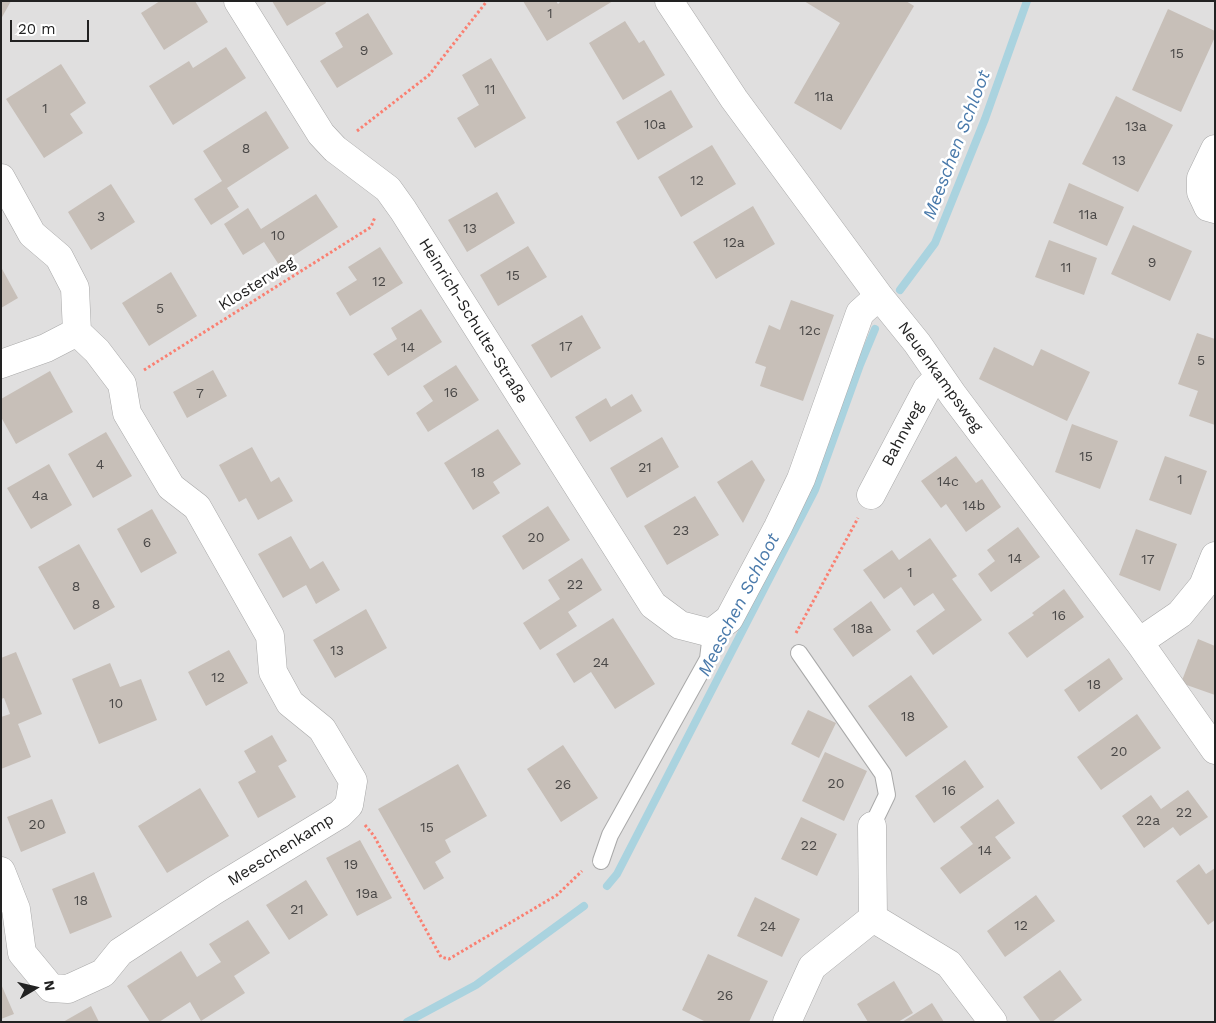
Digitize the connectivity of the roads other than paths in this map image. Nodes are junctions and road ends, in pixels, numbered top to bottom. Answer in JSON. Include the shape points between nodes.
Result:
{"nodes":[{"id":1,"x":238,"y":1,"type":"edge"},
{"id":2,"x":669,"y":1,"type":"edge"},
{"id":3,"x":1215,"y":149,"type":"edge"},
{"id":4,"x":1,"y":178,"type":"edge"},
{"id":5,"x":1215,"y":209,"type":"edge"},
{"id":6,"x":879,"y":296,"type":"junction"},
{"id":7,"x":77,"y":332,"type":"junction"},
{"id":8,"x":1,"y":364,"type":"edge"},
{"id":9,"x":939,"y":376,"type":"junction"},
{"id":10,"x":871,"y":495,"type":"road end"},
{"id":11,"x":1215,"y":556,"type":"edge"},
{"id":12,"x":711,"y":633,"type":"junction"},
{"id":13,"x":1139,"y":642,"type":"junction"},
{"id":14,"x":799,"y":653,"type":"road end"},
{"id":15,"x":1215,"y":750,"type":"edge"},
{"id":16,"x":872,"y":826,"type":"joint"},
{"id":17,"x":601,"y":861,"type":"road end"},
{"id":18,"x":1,"y":871,"type":"edge"},
{"id":19,"x":873,"y":918,"type":"junction"},
{"id":20,"x":787,"y":1022,"type":"edge"},
{"id":21,"x":993,"y":1022,"type":"edge"}],
"edges":[{"from":1,"to":12,"type":"street","name":"Heinrich-Schulte-Straße","via":[[321,134],[335,149],[388,189],[653,605],[680,624]]},
{"from":2,"to":6,"type":"street","name":"Neuenkampsweg","via":[[734,99]]},
{"from":3,"to":5,"type":"street","via":[[1201,178],[1201,192],[1208,206]]},
{"from":4,"to":7,"type":"street","via":[[32,234],[59,257],[75,288]]},
{"from":6,"to":9,"type":"street","name":"Neuenkampsweg"},
{"from":6,"to":12,"type":"street","via":[[860,313],[801,479],[778,527],[729,619]]},
{"from":7,"to":8,"type":"street","via":[[46,348]]},
{"from":7,"to":18,"type":"street","name":"Meeschenkamp","via":[[97,351],[122,384],[127,413],[171,487],[197,508],[270,636],[274,672],[290,703],[322,729],[354,781],[349,805],[340,814],[120,952],[103,973],[68,989],[51,988],[22,953],[16,908]]},
{"from":9,"to":10,"type":"street","name":"Bahnweg","via":[[927,389]]},
{"from":9,"to":13,"type":"street","name":"Neuenkampsweg"},
{"from":11,"to":13,"type":"street","via":[[1202,586],[1180,614]]},
{"from":12,"to":17,"type":"lane","via":[[708,659],[610,835]]},
{"from":13,"to":15,"type":"street","name":"Neuenkampsweg"},
{"from":14,"to":16,"type":"lane","via":[[883,774],[888,795]]},
{"from":16,"to":19,"type":"street"},
{"from":19,"to":20,"type":"street","via":[[812,967]]},
{"from":19,"to":21,"type":"street","via":[[949,964]]}]}
